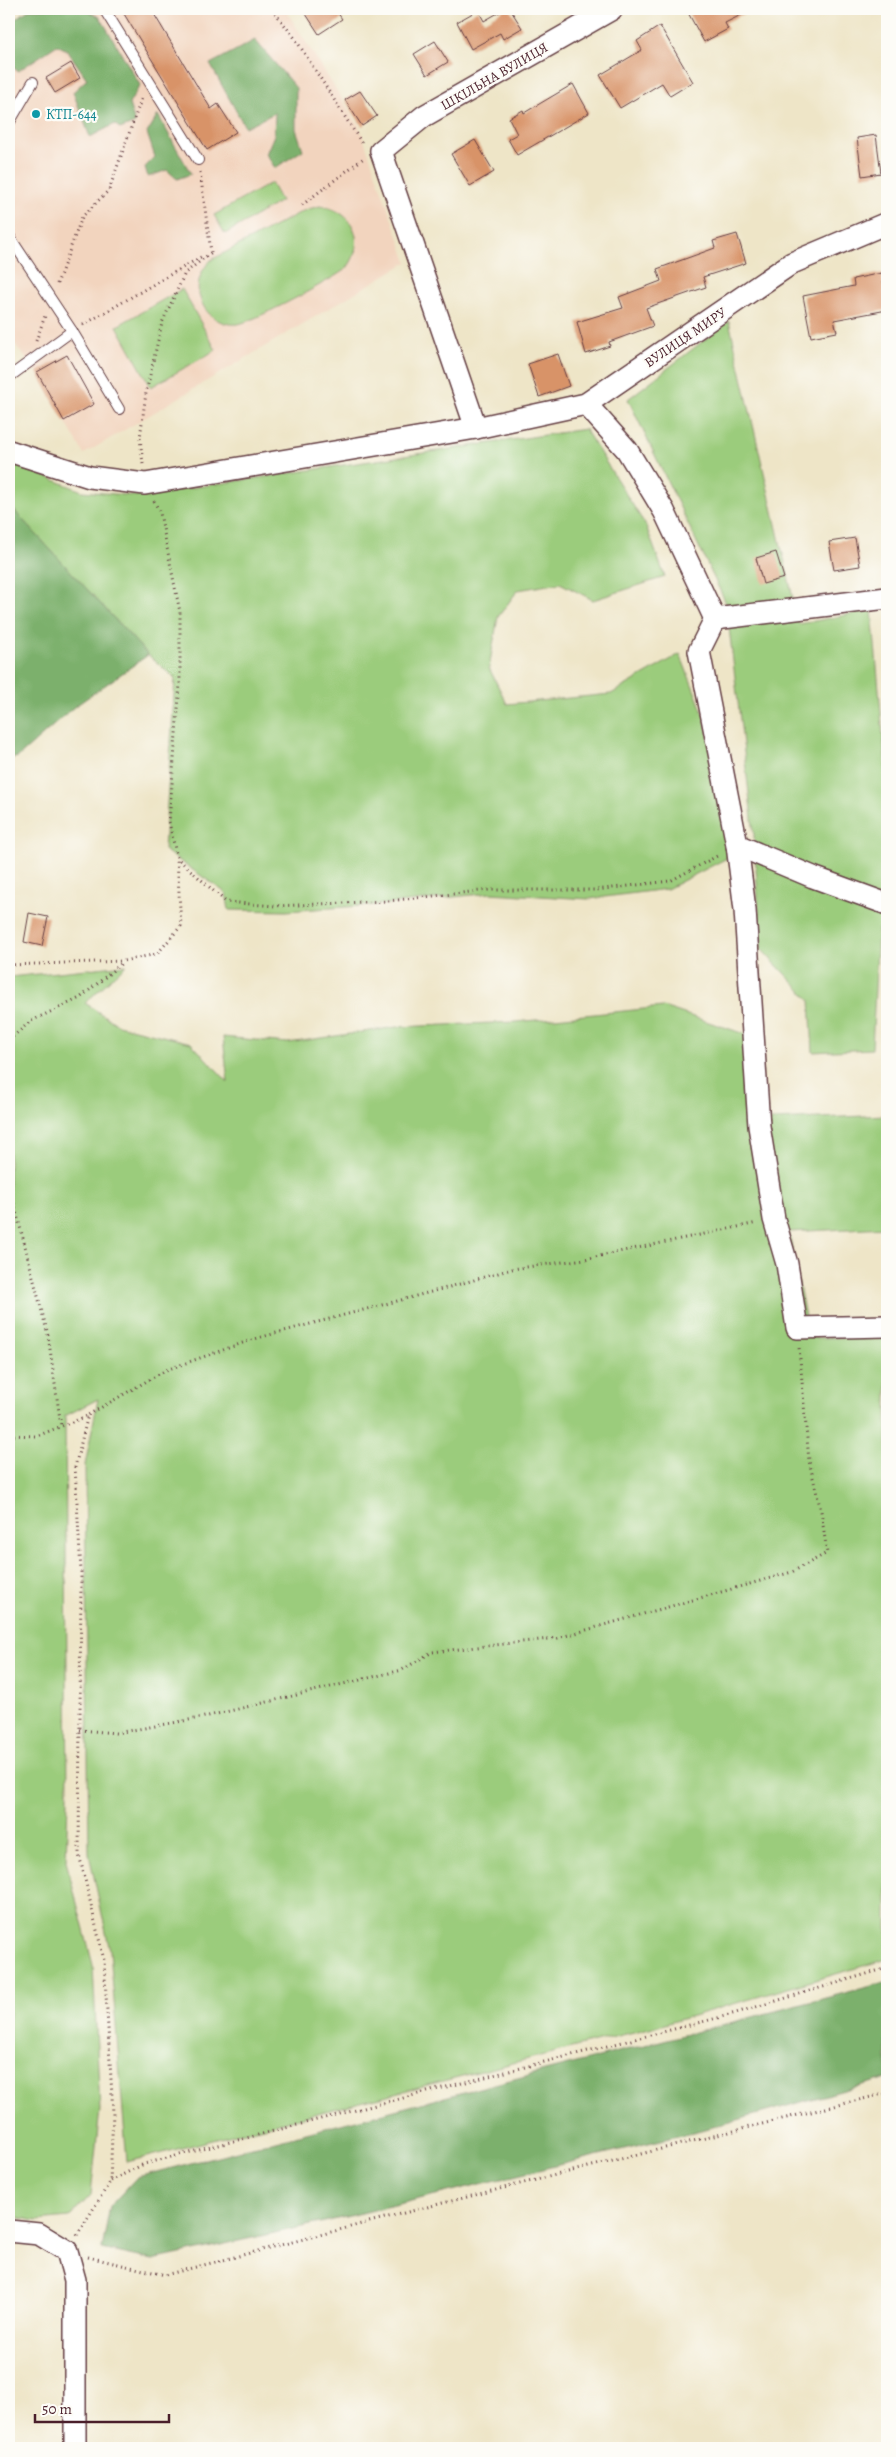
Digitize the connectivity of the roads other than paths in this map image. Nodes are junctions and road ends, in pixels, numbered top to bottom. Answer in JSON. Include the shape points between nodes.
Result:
{"nodes":[{"id":1,"x":104,"y":9,"type":"edge"},
{"id":2,"x":612,"y":9,"type":"edge"},
{"id":3,"x":33,"y":82,"type":"dead end"},
{"id":4,"x":9,"y":123,"type":"edge"},
{"id":5,"x":198,"y":160,"type":"road end"},
{"id":6,"x":887,"y":222,"type":"edge"},
{"id":7,"x":9,"y":236,"type":"edge"},
{"id":8,"x":72,"y":331,"type":"junction"},
{"id":9,"x":9,"y":377,"type":"edge"},
{"id":10,"x":586,"y":404,"type":"junction"},
{"id":11,"x":119,"y":408,"type":"dead end"},
{"id":12,"x":476,"y":428,"type":"junction"},
{"id":13,"x":9,"y":451,"type":"edge"},
{"id":14,"x":887,"y":598,"type":"edge"},
{"id":15,"x":715,"y":619,"type":"junction"},
{"id":16,"x":737,"y":845,"type":"junction"},
{"id":17,"x":887,"y":904,"type":"edge"},
{"id":18,"x":887,"y":1326,"type":"edge"},
{"id":19,"x":9,"y":2231,"type":"edge"},
{"id":20,"x":75,"y":2448,"type":"edge"}],
"edges":[{"from":1,"to":5,"type":"lane"},
{"from":2,"to":12,"type":"street","name":"ШКІЛЬНА ВУЛИЦЯ","via":[[424,116],[375,152]]},
{"from":3,"to":4,"type":"lane"},
{"from":6,"to":10,"type":"street","name":"ВУЛИЦЯ МИРУ","via":[[792,263]]},
{"from":7,"to":8,"type":"lane"},
{"from":8,"to":9,"type":"lane"},
{"from":8,"to":11,"type":"lane"},
{"from":10,"to":12,"type":"street","name":"ВУЛИЦЯ МИРУ"},
{"from":10,"to":15,"type":"street","via":[[627,450],[664,511]]},
{"from":12,"to":13,"type":"street","name":"ВУЛИЦЯ МИРУ","via":[[145,484],[90,477]]},
{"from":14,"to":15,"type":"street"},
{"from":15,"to":16,"type":"street","via":[[699,651]]},
{"from":16,"to":17,"type":"street"},
{"from":16,"to":18,"type":"street","via":[[745,910],[759,1126],[797,1328]]},
{"from":19,"to":20,"type":"street","via":[[39,2234],[66,2251],[75,2280]]}]}
